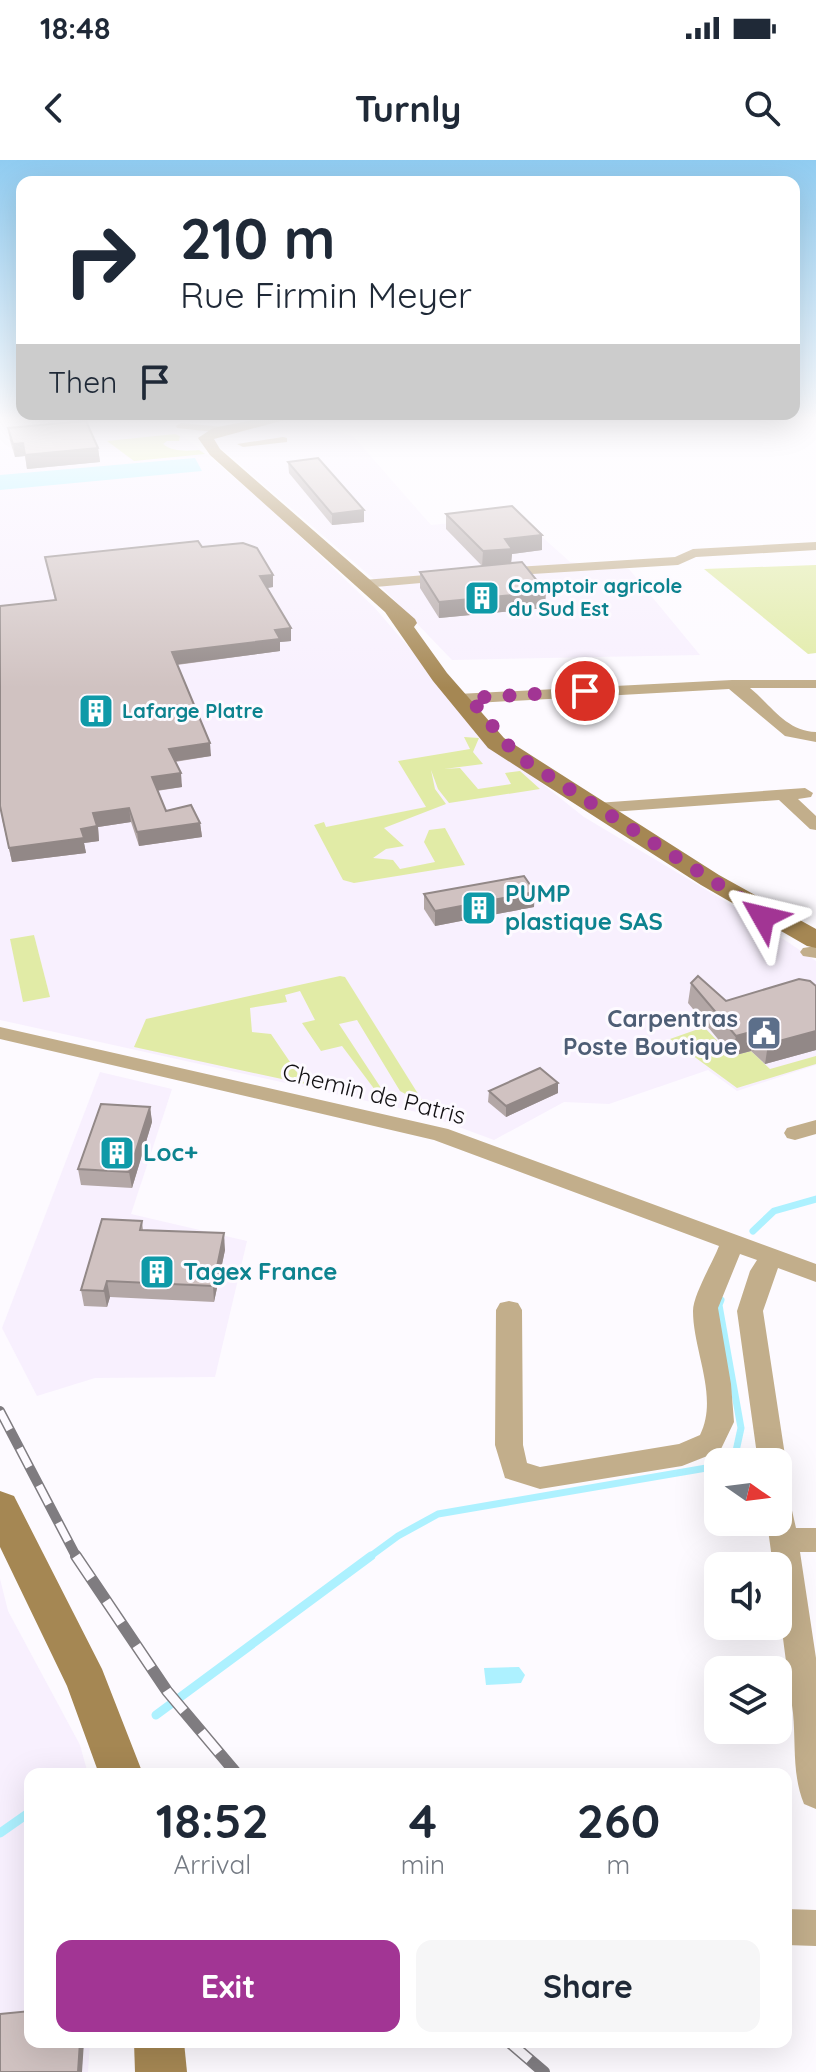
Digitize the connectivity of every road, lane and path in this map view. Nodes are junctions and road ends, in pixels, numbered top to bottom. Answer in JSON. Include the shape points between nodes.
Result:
{"nodes":[{"id":1,"x":280,"y":509,"type":"edge"},
{"id":2,"x":816,"y":546,"type":"edge"},
{"id":3,"x":492,"y":573,"type":"edge"},
{"id":4,"x":461,"y":576,"type":"edge"},
{"id":5,"x":364,"y":584,"type":"junction"},
{"id":6,"x":732,"y":684,"type":"junction"},
{"id":7,"x":816,"y":684,"type":"edge"},
{"id":8,"x":464,"y":699,"type":"junction"},
{"id":9,"x":816,"y":737,"type":"edge"},
{"id":10,"x":805,"y":793,"type":"dead end"},
{"id":11,"x":784,"y":795,"type":"junction"},
{"id":12,"x":597,"y":808,"type":"junction"},
{"id":13,"x":816,"y":825,"type":"edge"},
{"id":14,"x":815,"y":950,"type":"edge"},
{"id":15,"x":0,"y":1033,"type":"edge"},
{"id":16,"x":733,"y":1243,"type":"junction"},
{"id":17,"x":773,"y":1257,"type":"junction"},
{"id":18,"x":816,"y":1273,"type":"edge"},
{"id":19,"x":509,"y":1310,"type":"dead end"},
{"id":20,"x":770,"y":1448,"type":"edge"},
{"id":21,"x":0,"y":1507,"type":"edge"},
{"id":22,"x":783,"y":1536,"type":"edge"},
{"id":23,"x":784,"y":1540,"type":"junction"},
{"id":24,"x":816,"y":1540,"type":"edge"},
{"id":25,"x":119,"y":1768,"type":"edge"},
{"id":26,"x":814,"y":1775,"type":"edge"},
{"id":27,"x":792,"y":1927,"type":"edge"},
{"id":28,"x":816,"y":1928,"type":"edge"},
{"id":29,"x":159,"y":2048,"type":"edge"},
{"id":30,"x":161,"y":2072,"type":"edge"}],
"edges":[{"from":1,"to":5,"type":"street"},
{"from":2,"to":3,"type":"street"},
{"from":4,"to":5,"type":"street"},
{"from":5,"to":8,"type":"street"},
{"from":6,"to":7,"type":"street"},
{"from":6,"to":8,"type":"street"},
{"from":6,"to":9,"type":"street","via":[[788,733]]},
{"from":8,"to":12,"type":"street","via":[[496,743]]},
{"from":10,"to":11,"type":"street"},
{"from":11,"to":12,"type":"street"},
{"from":11,"to":13,"type":"street"},
{"from":12,"to":14,"type":"street"},
{"from":15,"to":16,"type":"street","name":"Chemin de Patris","via":[[440,1134]]},
{"from":16,"to":17,"type":"street","name":"Chemin de Patris"},
{"from":16,"to":19,"type":"street","via":[[705,1308],[720,1422],[710,1443],[682,1455],[540,1478],[515,1470],[509,1445]]},
{"from":17,"to":18,"type":"street","name":"Chemin de Patris"},
{"from":17,"to":20,"type":"street","via":[[762,1271],[750,1311]]},
{"from":21,"to":25,"type":"street","via":[[87,1683]]},
{"from":22,"to":23,"type":"street"},
{"from":23,"to":24,"type":"street"},
{"from":23,"to":26,"type":"street"},
{"from":27,"to":28,"type":"street"},
{"from":29,"to":30,"type":"street"}]}
